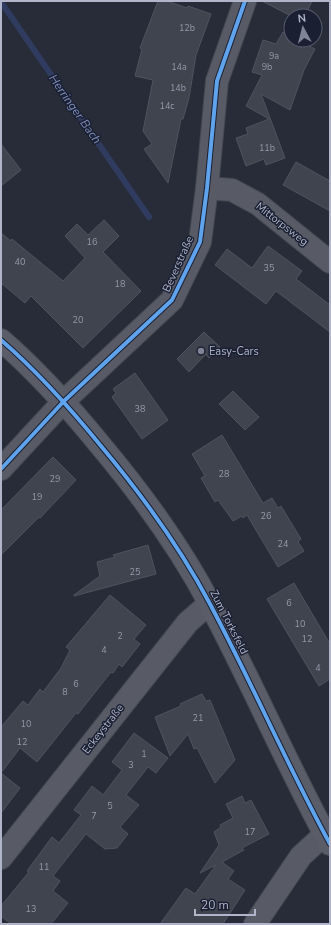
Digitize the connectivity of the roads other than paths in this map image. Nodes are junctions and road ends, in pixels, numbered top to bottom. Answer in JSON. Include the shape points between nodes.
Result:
{"nodes":[{"id":1,"x":245,"y":1,"type":"edge"},
{"id":2,"x":207,"y":188,"type":"junction"},
{"id":3,"x":330,"y":262,"type":"edge"},
{"id":4,"x":1,"y":340,"type":"edge"},
{"id":5,"x":64,"y":401,"type":"junction"},
{"id":6,"x":1,"y":469,"type":"edge"},
{"id":7,"x":210,"y":603,"type":"junction"},
{"id":8,"x":327,"y":839,"type":"edge"},
{"id":9,"x":1,"y":858,"type":"edge"},
{"id":10,"x":255,"y":924,"type":"edge"}],
"edges":[{"from":1,"to":2,"type":"street","name":"Beverstraße","via":[[217,81]]},
{"from":2,"to":3,"type":"street","name":"Mittorpsweg","via":[[232,190],[258,204]]},
{"from":2,"to":5,"type":"street","name":"Beverstraße","via":[[200,242],[172,300]]},
{"from":4,"to":5,"type":"main road","name":"Zum Torksfeld"},
{"from":5,"to":6,"type":"street","name":"Beverstraße"},
{"from":5,"to":7,"type":"main road","name":"Zum Torksfeld","via":[[137,490]]},
{"from":7,"to":8,"type":"main road","name":"Zum Torksfeld"},
{"from":7,"to":9,"type":"street","name":"Eckeystraße","via":[[188,622]]},
{"from":8,"to":10,"type":"street","via":[[301,856]]}]}
